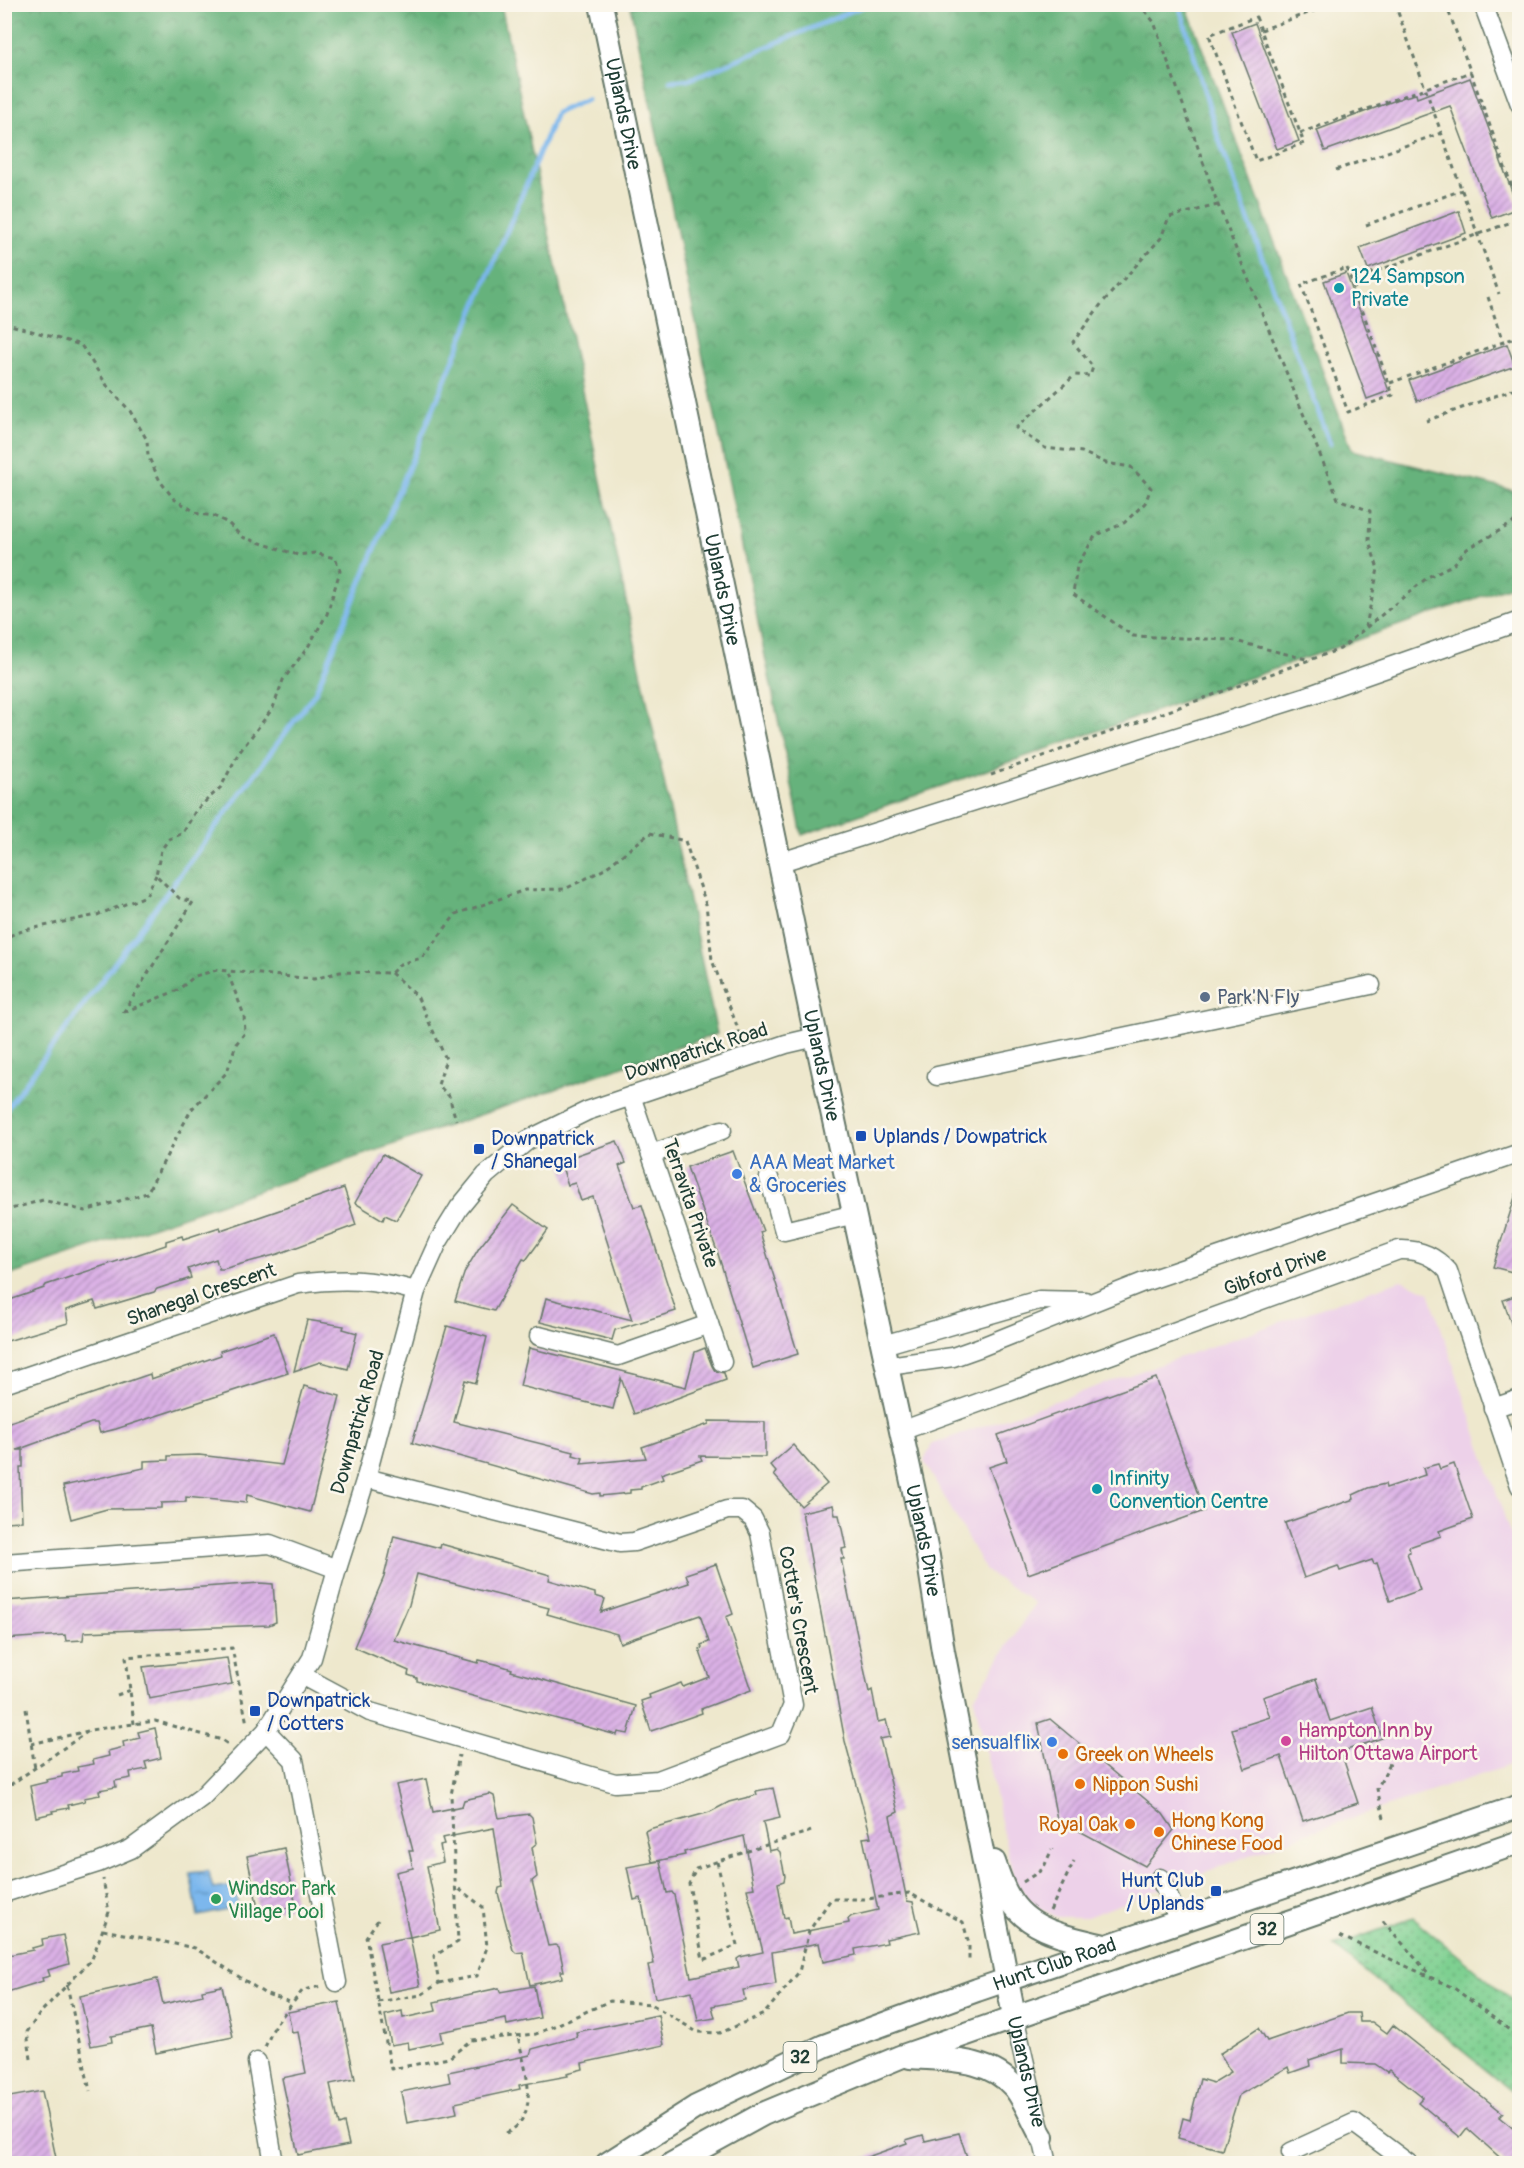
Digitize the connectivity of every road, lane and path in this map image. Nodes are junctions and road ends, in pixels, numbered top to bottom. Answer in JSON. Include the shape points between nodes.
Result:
{"nodes":[{"id":1,"x":601,"y":4,"type":"edge"},
{"id":2,"x":1139,"y":4,"type":"edge"},
{"id":3,"x":1333,"y":4,"type":"edge"},
{"id":4,"x":1395,"y":4,"type":"edge"},
{"id":5,"x":1446,"y":4,"type":"edge"},
{"id":6,"x":1483,"y":4,"type":"edge"},
{"id":7,"x":1261,"y":30,"type":"junction"},
{"id":8,"x":1471,"y":72,"type":"junction"},
{"id":9,"x":1425,"y":88,"type":"junction"},
{"id":10,"x":1520,"y":104,"type":"edge"},
{"id":11,"x":1300,"y":133,"type":"junction"},
{"id":12,"x":1441,"y":133,"type":"junction"},
{"id":13,"x":1336,"y":170,"type":"dead end"},
{"id":14,"x":1462,"y":190,"type":"junction"},
{"id":15,"x":1218,"y":205,"type":"junction"},
{"id":16,"x":1520,"y":209,"type":"edge"},
{"id":17,"x":1520,"y":219,"type":"edge"},
{"id":18,"x":1366,"y":225,"type":"dead end"},
{"id":19,"x":1478,"y":234,"type":"junction"},
{"id":20,"x":1352,"y":280,"type":"junction"},
{"id":21,"x":1499,"y":294,"type":"dead end"},
{"id":22,"x":1488,"y":297,"type":"dead end"},
{"id":23,"x":4,"y":323,"type":"edge"},
{"id":24,"x":1520,"y":336,"type":"edge"},
{"id":25,"x":1514,"y":338,"type":"junction"},
{"id":26,"x":1503,"y":342,"type":"junction"},
{"id":27,"x":1520,"y":352,"type":"edge"},
{"id":28,"x":1390,"y":383,"type":"junction"},
{"id":29,"x":1520,"y":387,"type":"edge"},
{"id":30,"x":1426,"y":421,"type":"dead end"},
{"id":31,"x":1520,"y":513,"type":"edge"},
{"id":32,"x":1520,"y":621,"type":"edge"},
{"id":33,"x":1366,"y":628,"type":"junction"},
{"id":34,"x":1310,"y":660,"type":"junction"},
{"id":35,"x":988,"y":776,"type":"dead end"},
{"id":36,"x":781,"y":862,"type":"junction"},
{"id":37,"x":156,"y":875,"type":"junction"},
{"id":38,"x":4,"y":942,"type":"edge"},
{"id":39,"x":227,"y":971,"type":"junction"},
{"id":40,"x":391,"y":973,"type":"junction"},
{"id":41,"x":1371,"y":985,"type":"dead end"},
{"id":42,"x":740,"y":1034,"type":"dead end"},
{"id":43,"x":816,"y":1037,"type":"junction"},
{"id":44,"x":937,"y":1076,"type":"dead end"},
{"id":45,"x":631,"y":1096,"type":"junction"},
{"id":46,"x":456,"y":1120,"type":"dead end"},
{"id":47,"x":722,"y":1130,"type":"dead end"},
{"id":48,"x":1520,"y":1153,"type":"edge"},
{"id":49,"x":651,"y":1154,"type":"junction"},
{"id":50,"x":769,"y":1178,"type":"dead end"},
{"id":51,"x":4,"y":1211,"type":"edge"},
{"id":52,"x":855,"y":1214,"type":"junction"},
{"id":53,"x":416,"y":1292,"type":"junction"},
{"id":54,"x":1094,"y":1301,"type":"junction"},
{"id":55,"x":709,"y":1324,"type":"junction"},
{"id":56,"x":539,"y":1336,"type":"dead end"},
{"id":57,"x":885,"y":1355,"type":"junction"},
{"id":58,"x":722,"y":1362,"type":"dead end"},
{"id":59,"x":4,"y":1384,"type":"edge"},
{"id":60,"x":1520,"y":1399,"type":"edge"},
{"id":61,"x":1493,"y":1408,"type":"junction"},
{"id":62,"x":901,"y":1431,"type":"junction"},
{"id":63,"x":366,"y":1478,"type":"junction"},
{"id":64,"x":1520,"y":1486,"type":"edge"},
{"id":65,"x":4,"y":1563,"type":"edge"},
{"id":66,"x":336,"y":1569,"type":"junction"},
{"id":67,"x":303,"y":1676,"type":"junction"},
{"id":68,"x":131,"y":1690,"type":"junction"},
{"id":69,"x":117,"y":1695,"type":"dead end"},
{"id":70,"x":26,"y":1709,"type":"dead end"},
{"id":71,"x":134,"y":1724,"type":"junction"},
{"id":72,"x":90,"y":1730,"type":"junction"},
{"id":73,"x":266,"y":1731,"type":"junction"},
{"id":74,"x":462,"y":1739,"type":"junction"},
{"id":75,"x":31,"y":1744,"type":"junction"},
{"id":76,"x":249,"y":1751,"type":"junction"},
{"id":77,"x":1392,"y":1757,"type":"dead end"},
{"id":78,"x":35,"y":1769,"type":"junction"},
{"id":79,"x":4,"y":1791,"type":"edge"},
{"id":80,"x":1520,"y":1806,"type":"edge"},
{"id":81,"x":1384,"y":1818,"type":"dead end"},
{"id":82,"x":978,"y":1824,"type":"junction"},
{"id":83,"x":815,"y":1830,"type":"dead end"},
{"id":84,"x":1520,"y":1842,"type":"edge"},
{"id":85,"x":1052,"y":1849,"type":"dead end"},
{"id":86,"x":1074,"y":1861,"type":"dead end"},
{"id":87,"x":717,"y":1862,"type":"junction"},
{"id":88,"x":98,"y":1863,"type":"junction"},
{"id":89,"x":1160,"y":1878,"type":"dead end"},
{"id":90,"x":455,"y":1886,"type":"junction"},
{"id":91,"x":1014,"y":1888,"type":"dead end"},
{"id":92,"x":4,"y":1893,"type":"edge"},
{"id":93,"x":1047,"y":1917,"type":"dead end"},
{"id":94,"x":378,"y":1920,"type":"dead end"},
{"id":95,"x":1383,"y":1921,"type":"dead end"},
{"id":96,"x":1180,"y":1922,"type":"junction"},
{"id":97,"x":103,"y":1930,"type":"junction"},
{"id":98,"x":1340,"y":1936,"type":"dead end"},
{"id":99,"x":1109,"y":1947,"type":"junction"},
{"id":100,"x":969,"y":1961,"type":"dead end"},
{"id":101,"x":1430,"y":1975,"type":"junction"},
{"id":102,"x":1007,"y":1981,"type":"junction"},
{"id":103,"x":337,"y":1982,"type":"joint"},
{"id":104,"x":439,"y":1983,"type":"junction"},
{"id":105,"x":67,"y":1985,"type":"junction"},
{"id":106,"x":378,"y":2002,"type":"junction"},
{"id":107,"x":293,"y":2003,"type":"junction"},
{"id":108,"x":1014,"y":2016,"type":"junction"},
{"id":109,"x":518,"y":2036,"type":"junction"},
{"id":110,"x":1520,"y":2038,"type":"edge"},
{"id":111,"x":900,"y":2057,"type":"junction"},
{"id":112,"x":31,"y":2060,"type":"dead end"},
{"id":113,"x":257,"y":2062,"type":"joint"},
{"id":114,"x":90,"y":2091,"type":"dead end"},
{"id":115,"x":506,"y":2133,"type":"dead end"},
{"id":116,"x":1042,"y":2137,"type":"junction"},
{"id":117,"x":1291,"y":2152,"type":"dead end"},
{"id":118,"x":274,"y":2163,"type":"edge"},
{"id":119,"x":607,"y":2163,"type":"edge"},
{"id":120,"x":672,"y":2163,"type":"edge"},
{"id":121,"x":1048,"y":2163,"type":"edge"},
{"id":122,"x":1409,"y":2163,"type":"edge"}],
"edges":[{"from":1,"to":36,"type":"main road","name":"Uplands Drive"},
{"from":2,"to":15,"type":"path","via":[[1154,22]]},
{"from":3,"to":7,"type":"path"},
{"from":4,"to":9,"type":"path"},
{"from":5,"to":8,"type":"path"},
{"from":6,"to":10,"type":"street"},
{"from":7,"to":11,"type":"path"},
{"from":7,"to":11,"type":"path","via":[[1256,17],[1209,35],[1256,161],[1304,143]]},
{"from":8,"to":9,"type":"path"},
{"from":8,"to":16,"type":"path"},
{"from":9,"to":11,"type":"path"},
{"from":9,"to":12,"type":"path"},
{"from":12,"to":13,"type":"path"},
{"from":12,"to":14,"type":"path"},
{"from":14,"to":18,"type":"path"},
{"from":14,"to":19,"type":"path"},
{"from":15,"to":33,"type":"path","via":[[1338,499],[1370,511],[1369,541],[1378,569]]},
{"from":15,"to":34,"type":"path","via":[[1169,217],[1161,238],[1102,303],[1073,342],[1093,367],[1090,376],[1075,375],[1016,428],[1045,448],[1082,452],[1106,464],[1131,467],[1150,488],[1145,503],[1124,523],[1095,536],[1077,566],[1073,594],[1133,636],[1231,640]]},
{"from":17,"to":19,"type":"path"},
{"from":19,"to":20,"type":"path"},
{"from":19,"to":21,"type":"path"},
{"from":20,"to":28,"type":"path"},
{"from":20,"to":28,"type":"path","via":[[1347,268],[1301,285],[1347,412],[1393,395]]},
{"from":22,"to":26,"type":"path"},
{"from":23,"to":37,"type":"path","via":[[81,345],[108,387],[130,411],[147,440],[148,456],[160,482],[174,499],[228,523],[242,537],[298,555],[314,553],[334,558],[340,571],[327,614],[284,680],[273,708],[238,754],[221,787],[196,810],[183,833],[169,839],[161,850]]},
{"from":24,"to":25,"type":"path"},
{"from":25,"to":26,"type":"path"},
{"from":25,"to":27,"type":"path"},
{"from":26,"to":28,"type":"path"},
{"from":29,"to":30,"type":"path"},
{"from":31,"to":33,"type":"path","via":[[1513,523],[1467,549],[1454,564],[1428,577]]},
{"from":32,"to":36,"type":"street","via":[[1310,695]]},
{"from":33,"to":34,"type":"path","via":[[1340,649]]},
{"from":34,"to":35,"type":"path"},
{"from":36,"to":43,"type":"main road","name":"Uplands Drive"},
{"from":37,"to":38,"type":"path","via":[[146,896],[97,915],[25,930],[6,937]]},
{"from":37,"to":39,"type":"path","via":[[180,898],[193,902],[123,1013],[178,990],[195,976]]},
{"from":39,"to":40,"type":"path","via":[[314,979],[340,972]]},
{"from":39,"to":51,"type":"path","via":[[244,1015],[245,1033],[236,1044],[227,1072],[191,1110],[147,1193],[85,1211],[43,1200]]},
{"from":40,"to":42,"type":"path","via":[[400,964],[422,957],[456,914],[525,890],[565,889],[603,870],[650,833],[685,841],[706,904],[712,960]]},
{"from":40,"to":46,"type":"path","via":[[417,996],[446,1059],[438,1085],[449,1096]]},
{"from":41,"to":44,"type":"street"},
{"from":43,"to":45,"type":"street","name":"Downpatrick Road"},
{"from":43,"to":52,"type":"main road","name":"Uplands Drive"},
{"from":45,"to":49,"type":"street","name":"Terravita Private"},
{"from":45,"to":53,"type":"street","name":"Downpatrick Road","via":[[554,1126],[506,1156],[459,1208],[438,1242]]},
{"from":47,"to":49,"type":"street"},
{"from":48,"to":54,"type":"street"},
{"from":49,"to":55,"type":"street","name":"Terravita Private"},
{"from":50,"to":52,"type":"street","via":[[784,1231]]},
{"from":52,"to":57,"type":"main road","name":"Uplands Drive"},
{"from":53,"to":59,"type":"street","name":"Shanegal Crescent","via":[[384,1282],[339,1279],[298,1284]]},
{"from":53,"to":63,"type":"street","name":"Downpatrick Road"},
{"from":54,"to":57,"type":"street","via":[[1039,1300]]},
{"from":54,"to":57,"type":"street","via":[[953,1357]]},
{"from":55,"to":56,"type":"street","via":[[618,1356]]},
{"from":55,"to":58,"type":"street","name":"Terravita Private"},
{"from":57,"to":62,"type":"main road","name":"Uplands Drive"},
{"from":60,"to":61,"type":"street"},
{"from":61,"to":62,"type":"street","name":"Gibford Drive","via":[[1448,1271],[1437,1261],[1410,1249],[1398,1250]]},
{"from":61,"to":64,"type":"street","name":"Gibford Drive"},
{"from":62,"to":82,"type":"main road","name":"Uplands Drive"},
{"from":63,"to":66,"type":"street","name":"Downpatrick Road"},
{"from":63,"to":74,"type":"street","name":"Cotter's Crescent","via":[[620,1543],[634,1542],[727,1510],[742,1510],[753,1519],[760,1533],[793,1705],[781,1734],[658,1780],[615,1783]]},
{"from":65,"to":66,"type":"street","via":[[270,1544]]},
{"from":66,"to":67,"type":"street","name":"Downpatrick Road","via":[[312,1658]]},
{"from":67,"to":73,"type":"street","name":"Downpatrick Road"},
{"from":67,"to":74,"type":"street","name":"Cotter's Crescent","via":[[370,1712]]},
{"from":68,"to":69,"type":"path"},
{"from":68,"to":71,"type":"path"},
{"from":68,"to":76,"type":"path","via":[[126,1658],[232,1648]]},
{"from":70,"to":75,"type":"path"},
{"from":71,"to":72,"type":"path"},
{"from":71,"to":76,"type":"path","via":[[155,1721],[175,1725]]},
{"from":72,"to":75,"type":"path"},
{"from":72,"to":78,"type":"path"},
{"from":73,"to":76,"type":"street","name":"Downpatrick Road"},
{"from":73,"to":103,"type":"street","via":[[294,1760]]},
{"from":74,"to":90,"type":"path","via":[[452,1795]]},
{"from":75,"to":78,"type":"path"},
{"from":76,"to":88,"type":"street","name":"Downpatrick Road","via":[[202,1797],[131,1849]]},
{"from":77,"to":81,"type":"path","via":[[1377,1789]]},
{"from":78,"to":79,"type":"path"},
{"from":80,"to":96,"type":"main road","name":"Hunt Club Road","number":"32"},
{"from":82,"to":99,"type":"main road","via":[[1008,1898],[1028,1919],[1049,1932]]},
{"from":82,"to":102,"type":"main road","name":"Uplands Drive"},
{"from":83,"to":87,"type":"path"},
{"from":84,"to":108,"type":"main road","name":"Hunt Club Road","number":"32"},
{"from":85,"to":91,"type":"path","via":[[1043,1869]]},
{"from":86,"to":93,"type":"path"},
{"from":87,"to":87,"type":"path","via":[[696,1869],[689,1884],[703,1960],[737,1945]]},
{"from":88,"to":92,"type":"street","name":"Downpatrick Road"},
{"from":88,"to":97,"type":"path","via":[[109,1912]]},
{"from":89,"to":96,"type":"street"},
{"from":90,"to":104,"type":"path","via":[[458,1942],[434,1956]]},
{"from":90,"to":104,"type":"path","via":[[483,1907],[487,1947],[477,1976]]},
{"from":94,"to":106,"type":"path","via":[[366,1937]]},
{"from":95,"to":101,"type":"path"},
{"from":96,"to":99,"type":"main road","name":"Hunt Club Road","number":"32"},
{"from":97,"to":105,"type":"path","via":[[92,1959]]},
{"from":97,"to":107,"type":"path","via":[[195,1948],[264,1993]]},
{"from":98,"to":101,"type":"path"},
{"from":99,"to":102,"type":"main road","name":"Hunt Club Road","number":"32"},
{"from":100,"to":109,"type":"path","via":[[963,1922],[909,1893],[831,1899],[809,1931],[799,1972],[764,2014],[720,2033],[697,2032],[651,2004],[610,2001],[536,2034]]},
{"from":101,"to":110,"type":"path","via":[[1454,1988]]},
{"from":102,"to":108,"type":"main road","name":"Uplands Drive"},
{"from":102,"to":119,"type":"main road","name":"Hunt Club Road","number":"32","via":[[824,2046],[759,2075],[696,2107]]},
{"from":103,"to":107,"type":"path","via":[[303,1990]]},
{"from":104,"to":106,"type":"path","via":[[421,1995]]},
{"from":105,"to":112,"type":"path","via":[[27,2032]]},
{"from":105,"to":114,"type":"path"},
{"from":106,"to":109,"type":"path","via":[[391,2069],[449,2058],[471,2040]]},
{"from":107,"to":113,"type":"path","via":[[275,2025]]},
{"from":108,"to":111,"type":"main road","name":"Hunt Club Road","number":"32"},
{"from":108,"to":116,"type":"street","name":"Uplands Drive"},
{"from":109,"to":115,"type":"path","via":[[530,2104],[518,2128]]},
{"from":111,"to":116,"type":"main road","via":[[975,2062],[998,2073],[1016,2090]]},
{"from":111,"to":120,"type":"main road","name":"Hunt Club Road","number":"32","via":[[763,2114]]},
{"from":113,"to":118,"type":"street"},
{"from":116,"to":121,"type":"street","name":"Uplands Drive"},
{"from":117,"to":122,"type":"street","via":[[1354,2122]]}]}
